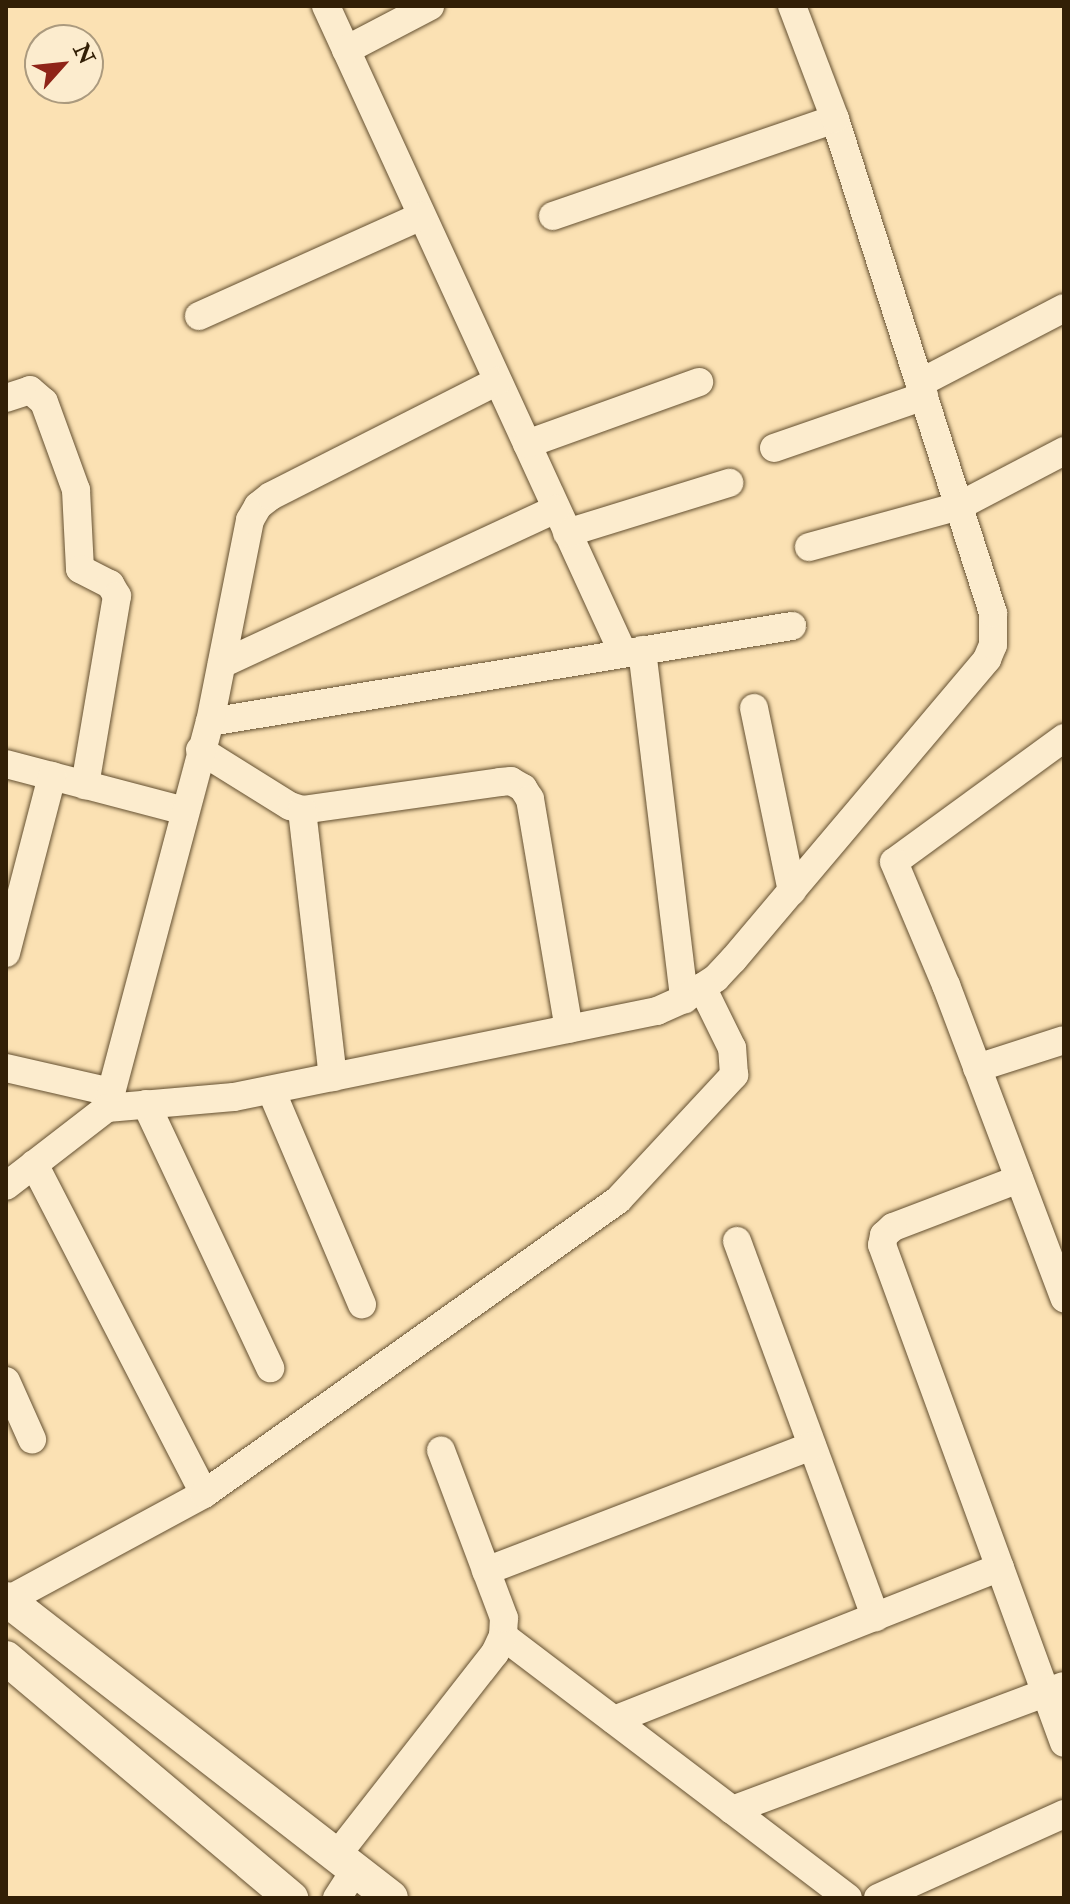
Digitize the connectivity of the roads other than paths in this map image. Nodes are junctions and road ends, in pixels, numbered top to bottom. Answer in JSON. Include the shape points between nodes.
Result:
{"nodes":[{"id":1,"x":326,"y":6,"type":"edge"},
{"id":2,"x":430,"y":6,"type":"edge"},
{"id":3,"x":792,"y":6,"type":"edge"},
{"id":4,"x":346,"y":50,"type":"junction"},
{"id":5,"x":835,"y":119,"type":"junction"},
{"id":6,"x":422,"y":216,"type":"junction"},
{"id":7,"x":553,"y":216,"type":"dead end"},
{"id":8,"x":1064,"y":308,"type":"edge"},
{"id":9,"x":199,"y":316,"type":"dead end"},
{"id":10,"x":498,"y":381,"type":"junction"},
{"id":11,"x":699,"y":382,"type":"dead end"},
{"id":12,"x":922,"y":389,"type":"junction"},
{"id":13,"x":6,"y":398,"type":"edge"},
{"id":14,"x":527,"y":444,"type":"junction"},
{"id":15,"x":774,"y":448,"type":"dead end"},
{"id":16,"x":1064,"y":451,"type":"edge"},
{"id":17,"x":729,"y":483,"type":"dead end"},
{"id":18,"x":959,"y":506,"type":"junction"},
{"id":19,"x":562,"y":521,"type":"junction"},
{"id":20,"x":809,"y":547,"type":"dead end"},
{"id":21,"x":792,"y":626,"type":"dead end"},
{"id":22,"x":632,"y":651,"type":"junction"},
{"id":23,"x":222,"y":664,"type":"junction"},
{"id":24,"x":754,"y":708,"type":"dead end"},
{"id":25,"x":210,"y":722,"type":"junction"},
{"id":26,"x":1064,"y":738,"type":"edge"},
{"id":27,"x":200,"y":750,"type":"junction"},
{"id":28,"x":6,"y":764,"type":"edge"},
{"id":29,"x":52,"y":776,"type":"junction"},
{"id":30,"x":85,"y":785,"type":"junction"},
{"id":31,"x":302,"y":810,"type":"junction"},
{"id":32,"x":185,"y":811,"type":"junction"},
{"id":33,"x":792,"y":891,"type":"junction"},
{"id":34,"x":6,"y":953,"type":"edge"},
{"id":35,"x":693,"y":993,"type":"junction"},
{"id":36,"x":569,"y":1029,"type":"junction"},
{"id":37,"x":1064,"y":1040,"type":"edge"},
{"id":38,"x":6,"y":1068,"type":"edge"},
{"id":39,"x":977,"y":1068,"type":"junction"},
{"id":40,"x":333,"y":1077,"type":"junction"},
{"id":41,"x":271,"y":1090,"type":"junction"},
{"id":42,"x":109,"y":1100,"type":"junction"},
{"id":43,"x":146,"y":1104,"type":"junction"},
{"id":44,"x":34,"y":1164,"type":"junction"},
{"id":45,"x":1019,"y":1179,"type":"junction"},
{"id":46,"x":6,"y":1186,"type":"edge"},
{"id":47,"x":1052,"y":1232,"type":"edge"},
{"id":48,"x":737,"y":1241,"type":"dead end"},
{"id":49,"x":1064,"y":1298,"type":"edge"},
{"id":50,"x":362,"y":1304,"type":"dead end"},
{"id":51,"x":270,"y":1368,"type":"dead end"},
{"id":52,"x":6,"y":1381,"type":"edge"},
{"id":53,"x":32,"y":1439,"type":"dead end"},
{"id":54,"x":812,"y":1446,"type":"junction"},
{"id":55,"x":441,"y":1450,"type":"dead end"},
{"id":56,"x":204,"y":1494,"type":"junction"},
{"id":57,"x":1000,"y":1567,"type":"junction"},
{"id":58,"x":486,"y":1571,"type":"junction"},
{"id":59,"x":7,"y":1600,"type":"edge"},
{"id":60,"x":875,"y":1617,"type":"junction"},
{"id":61,"x":503,"y":1636,"type":"junction"},
{"id":62,"x":6,"y":1658,"type":"edge"},
{"id":63,"x":1055,"y":1689,"type":"edge"},
{"id":64,"x":614,"y":1720,"type":"junction"},
{"id":65,"x":1064,"y":1743,"type":"edge"},
{"id":66,"x":732,"y":1810,"type":"junction"},
{"id":67,"x":1064,"y":1814,"type":"edge"},
{"id":68,"x":346,"y":1862,"type":"junction"},
{"id":69,"x":291,"y":1898,"type":"edge"},
{"id":70,"x":337,"y":1898,"type":"edge"},
{"id":71,"x":391,"y":1898,"type":"edge"},
{"id":72,"x":848,"y":1898,"type":"edge"},
{"id":73,"x":878,"y":1898,"type":"edge"}],
"edges":[{"from":1,"to":4,"type":"street"},
{"from":2,"to":4,"type":"street"},
{"from":3,"to":5,"type":"street"},
{"from":4,"to":6,"type":"street"},
{"from":5,"to":7,"type":"street"},
{"from":5,"to":12,"type":"street"},
{"from":6,"to":9,"type":"street"},
{"from":6,"to":10,"type":"street"},
{"from":8,"to":12,"type":"street"},
{"from":10,"to":14,"type":"street"},
{"from":10,"to":23,"type":"street","via":[[258,506],[250,520]]},
{"from":11,"to":14,"type":"street"},
{"from":12,"to":15,"type":"street"},
{"from":12,"to":18,"type":"street"},
{"from":13,"to":30,"type":"street","via":[[30,390],[44,402],[76,490],[80,569],[110,584],[117,596]]},
{"from":14,"to":19,"type":"street"},
{"from":16,"to":18,"type":"street"},
{"from":17,"to":19,"type":"street"},
{"from":18,"to":20,"type":"street"},
{"from":18,"to":33,"type":"street","via":[[993,613],[993,645],[987,659]]},
{"from":19,"to":22,"type":"street"},
{"from":19,"to":23,"type":"street"},
{"from":21,"to":22,"type":"street"},
{"from":22,"to":25,"type":"street"},
{"from":22,"to":35,"type":"street"},
{"from":23,"to":25,"type":"street"},
{"from":24,"to":33,"type":"street"},
{"from":25,"to":27,"type":"street"},
{"from":26,"to":39,"type":"street","via":[[894,862]]},
{"from":27,"to":31,"type":"street"},
{"from":27,"to":32,"type":"street"},
{"from":28,"to":29,"type":"street"},
{"from":29,"to":30,"type":"street"},
{"from":29,"to":34,"type":"street"},
{"from":30,"to":32,"type":"street"},
{"from":31,"to":36,"type":"street","via":[[500,782],[523,788],[530,799]]},
{"from":31,"to":40,"type":"street"},
{"from":32,"to":42,"type":"street"},
{"from":33,"to":35,"type":"street","via":[[733,960]]},
{"from":35,"to":36,"type":"street","via":[[657,1011]]},
{"from":35,"to":56,"type":"street","via":[[732,1048],[734,1075],[618,1200]]},
{"from":36,"to":40,"type":"street"},
{"from":37,"to":39,"type":"street"},
{"from":38,"to":42,"type":"street"},
{"from":39,"to":45,"type":"street"},
{"from":40,"to":41,"type":"street"},
{"from":41,"to":43,"type":"street"},
{"from":41,"to":50,"type":"street"},
{"from":42,"to":43,"type":"street"},
{"from":42,"to":44,"type":"street"},
{"from":43,"to":51,"type":"street"},
{"from":44,"to":46,"type":"street"},
{"from":44,"to":56,"type":"street"},
{"from":45,"to":47,"type":"street"},
{"from":45,"to":57,"type":"street","via":[[893,1227],[882,1245]]},
{"from":47,"to":49,"type":"street"},
{"from":48,"to":54,"type":"street"},
{"from":52,"to":53,"type":"street"},
{"from":54,"to":58,"type":"street"},
{"from":54,"to":60,"type":"street"},
{"from":55,"to":58,"type":"street"},
{"from":56,"to":59,"type":"street"},
{"from":57,"to":60,"type":"street"},
{"from":57,"to":63,"type":"street"},
{"from":58,"to":61,"type":"street","via":[[504,1618]]},
{"from":59,"to":68,"type":"street"},
{"from":60,"to":64,"type":"street"},
{"from":61,"to":64,"type":"street"},
{"from":61,"to":68,"type":"street"},
{"from":62,"to":69,"type":"street"},
{"from":63,"to":65,"type":"street"},
{"from":63,"to":66,"type":"street"},
{"from":64,"to":66,"type":"street"},
{"from":66,"to":72,"type":"street"},
{"from":67,"to":73,"type":"street"},
{"from":68,"to":70,"type":"street"},
{"from":68,"to":71,"type":"street"}]}
